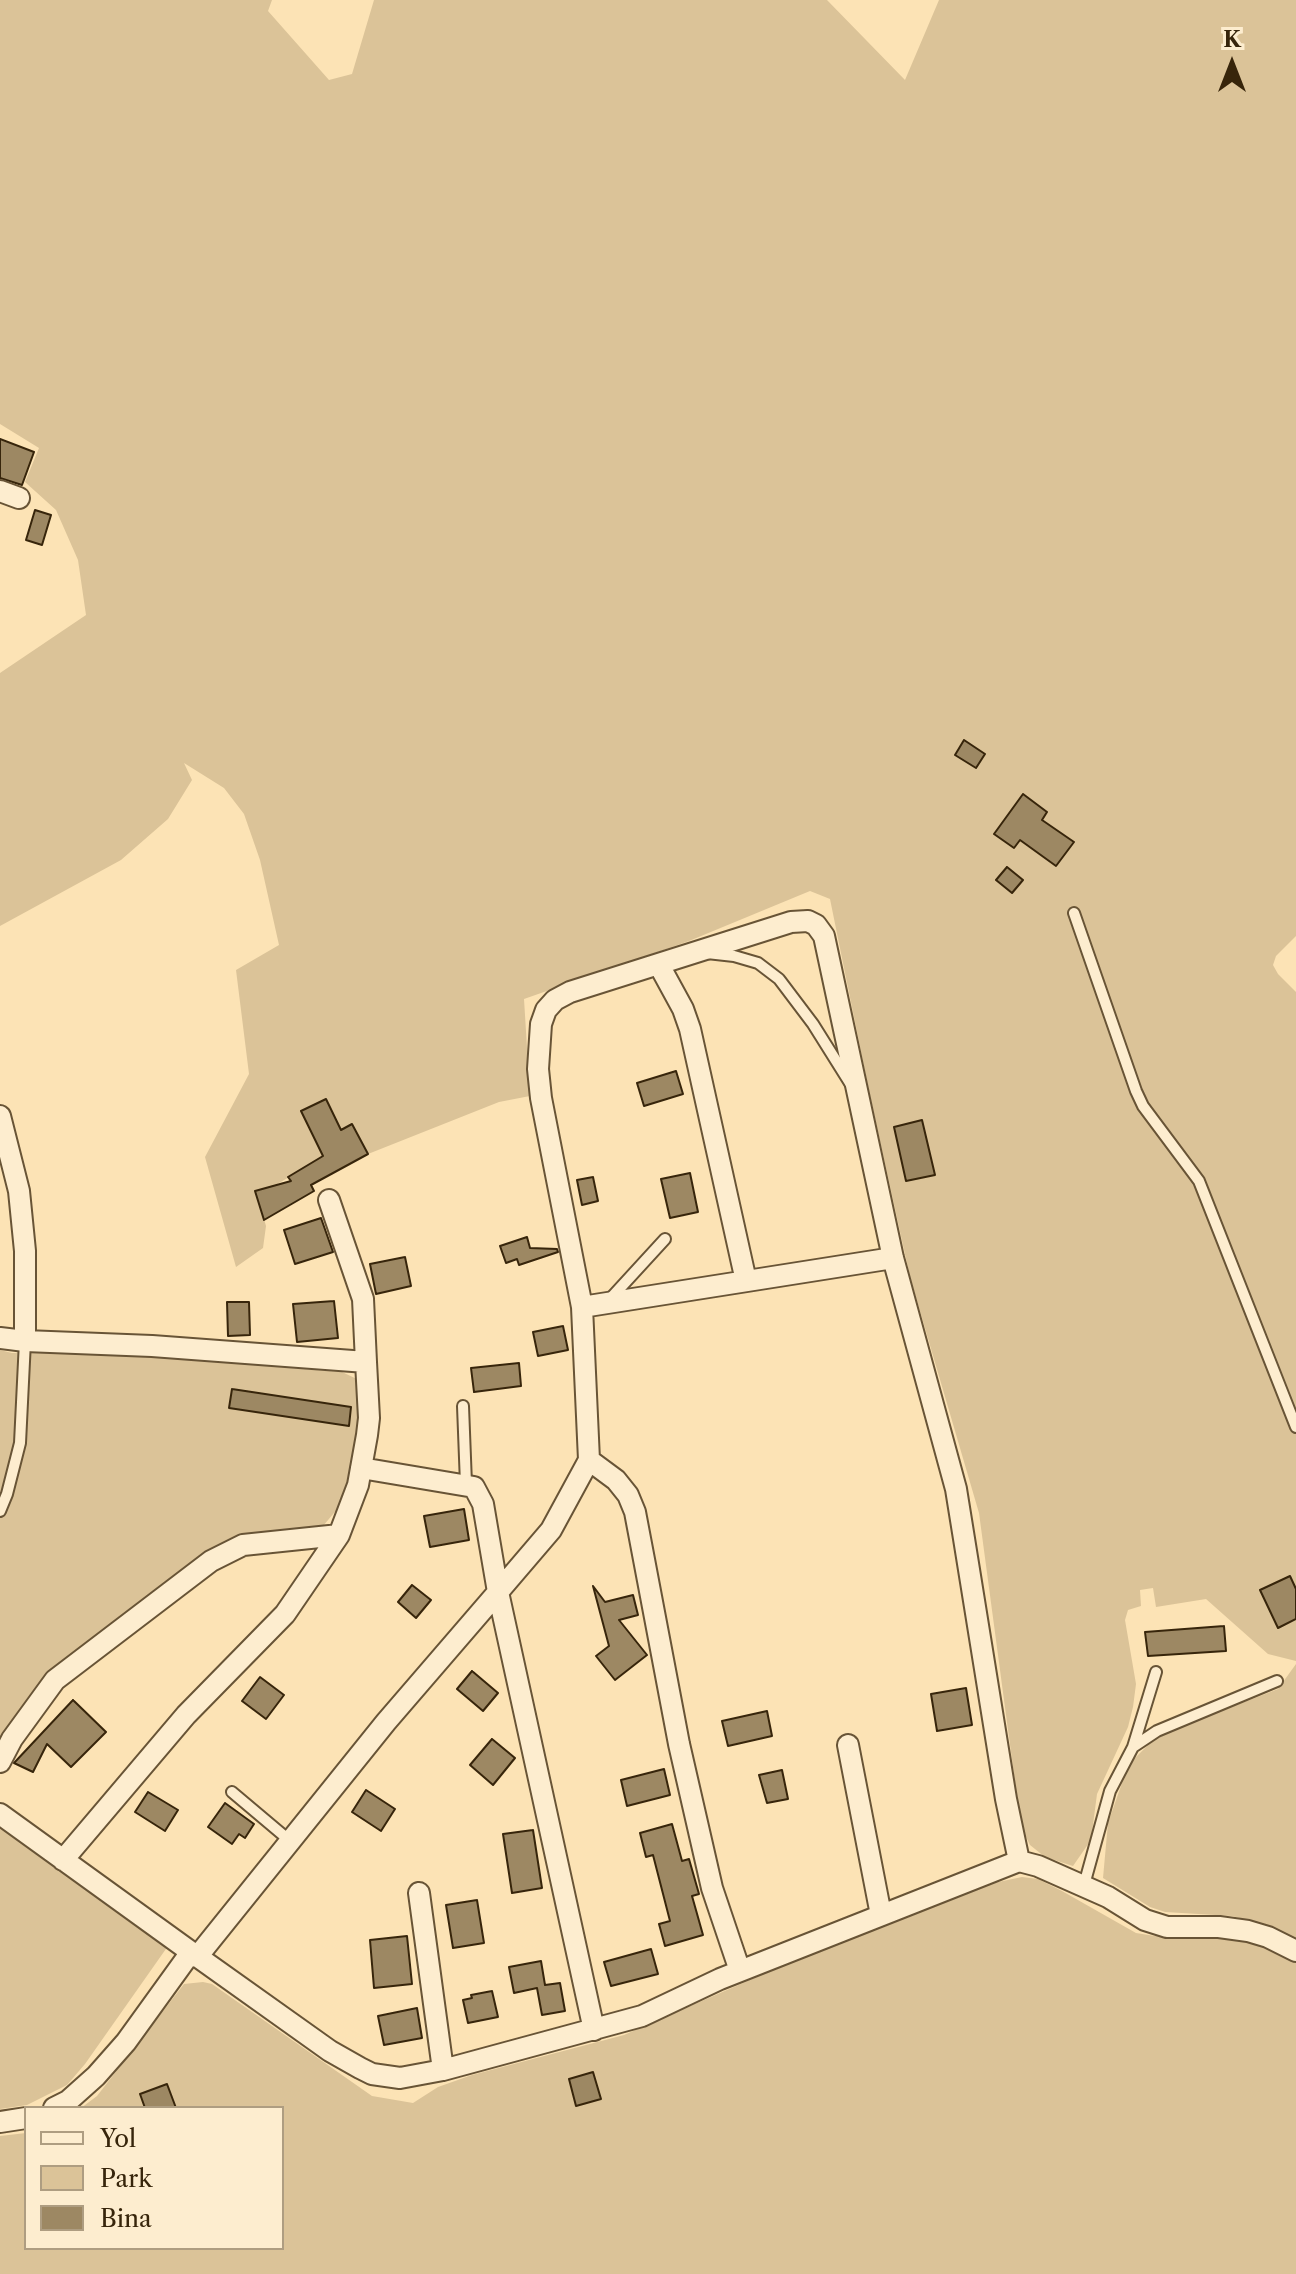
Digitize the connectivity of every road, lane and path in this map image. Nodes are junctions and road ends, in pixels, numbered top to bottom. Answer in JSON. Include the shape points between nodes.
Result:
{"nodes":[{"id":1,"x":1074,"y":913,"type":"dead end"},
{"id":2,"x":697,"y":952,"type":"junction"},
{"id":3,"x":659,"y":965,"type":"junction"},
{"id":4,"x":857,"y":1095,"type":"junction"},
{"id":5,"x":0,"y":1116,"type":"edge"},
{"id":6,"x":329,"y":1200,"type":"dead end"},
{"id":7,"x":665,"y":1239,"type":"dead end"},
{"id":8,"x":893,"y":1258,"type":"junction"},
{"id":9,"x":746,"y":1281,"type":"junction"},
{"id":10,"x":606,"y":1303,"type":"junction"},
{"id":11,"x":582,"y":1307,"type":"junction"},
{"id":12,"x":0,"y":1338,"type":"edge"},
{"id":13,"x":25,"y":1341,"type":"junction"},
{"id":14,"x":366,"y":1362,"type":"junction"},
{"id":15,"x":463,"y":1406,"type":"dead end"},
{"id":16,"x":1296,"y":1427,"type":"edge"},
{"id":17,"x":589,"y":1460,"type":"junction"},
{"id":18,"x":361,"y":1468,"type":"junction"},
{"id":19,"x":466,"y":1484,"type":"junction"},
{"id":20,"x":0,"y":1511,"type":"edge"},
{"id":21,"x":339,"y":1535,"type":"junction"},
{"id":22,"x":498,"y":1592,"type":"junction"},
{"id":23,"x":1156,"y":1672,"type":"dead end"},
{"id":24,"x":1277,"y":1681,"type":"dead end"},
{"id":25,"x":848,"y":1745,"type":"dead end"},
{"id":26,"x":1133,"y":1747,"type":"junction"},
{"id":27,"x":0,"y":1762,"type":"edge"},
{"id":28,"x":232,"y":1792,"type":"dead end"},
{"id":29,"x":0,"y":1814,"type":"edge"},
{"id":30,"x":289,"y":1840,"type":"junction"},
{"id":31,"x":63,"y":1860,"type":"junction"},
{"id":32,"x":1019,"y":1861,"type":"junction"},
{"id":33,"x":1084,"y":1885,"type":"junction"},
{"id":34,"x":419,"y":1893,"type":"dead end"},
{"id":35,"x":881,"y":1915,"type":"junction"},
{"id":36,"x":1296,"y":1951,"type":"edge"},
{"id":37,"x":194,"y":1955,"type":"junction"},
{"id":38,"x":740,"y":1971,"type":"junction"},
{"id":39,"x":594,"y":2030,"type":"junction"},
{"id":40,"x":443,"y":2070,"type":"junction"},
{"id":41,"x":58,"y":2106,"type":"edge"},
{"id":42,"x":24,"y":2118,"type":"edge"},
{"id":43,"x":0,"y":2122,"type":"edge"}],
"edges":[{"from":1,"to":16,"type":"lane","via":[[1136,1091],[1199,1181]]},
{"from":2,"to":3,"type":"street"},
{"from":2,"to":4,"type":"lane","via":[[745,958],[767,968],[813,1024]]},
{"from":2,"to":4,"type":"street","via":[[791,922],[816,925],[824,936]]},
{"from":3,"to":9,"type":"street","via":[[690,1029]]},
{"from":3,"to":11,"type":"street","via":[[570,992],[555,1000],[541,1024],[541,1098]]},
{"from":4,"to":8,"type":"street"},
{"from":5,"to":13,"type":"street","via":[[19,1191]]},
{"from":6,"to":14,"type":"street","via":[[363,1299]]},
{"from":7,"to":10,"type":"lane"},
{"from":8,"to":9,"type":"street"},
{"from":8,"to":32,"type":"street","via":[[956,1489]]},
{"from":9,"to":10,"type":"street"},
{"from":10,"to":11,"type":"street"},
{"from":11,"to":17,"type":"street"},
{"from":12,"to":13,"type":"street"},
{"from":13,"to":14,"type":"street"},
{"from":13,"to":20,"type":"lane","via":[[20,1443]]},
{"from":14,"to":18,"type":"street","via":[[369,1418]]},
{"from":15,"to":19,"type":"lane"},
{"from":17,"to":22,"type":"street","via":[[551,1530]]},
{"from":17,"to":38,"type":"street","via":[[616,1480],[635,1512],[679,1744],[712,1888]]},
{"from":18,"to":19,"type":"street"},
{"from":18,"to":21,"type":"street"},
{"from":19,"to":22,"type":"street","via":[[474,1487],[483,1504]]},
{"from":21,"to":27,"type":"street","via":[[243,1545],[211,1561],[55,1680]]},
{"from":21,"to":31,"type":"street","via":[[285,1614],[186,1715]]},
{"from":22,"to":30,"type":"street"},
{"from":22,"to":39,"type":"street"},
{"from":23,"to":26,"type":"lane"},
{"from":24,"to":26,"type":"lane","via":[[1157,1731]]},
{"from":25,"to":35,"type":"street"},
{"from":26,"to":33,"type":"lane","via":[[1110,1791]]},
{"from":28,"to":30,"type":"lane"},
{"from":29,"to":31,"type":"street"},
{"from":30,"to":37,"type":"street"},
{"from":31,"to":37,"type":"street"},
{"from":32,"to":33,"type":"street"},
{"from":32,"to":35,"type":"street"},
{"from":33,"to":36,"type":"street","via":[[1167,1927],[1248,1931]]},
{"from":34,"to":40,"type":"street"},
{"from":35,"to":38,"type":"street"},
{"from":37,"to":40,"type":"street","via":[[330,2051],[372,2074],[400,2078]]},
{"from":37,"to":41,"type":"street","via":[[96,2076]]},
{"from":38,"to":39,"type":"street","via":[[642,2016]]},
{"from":39,"to":40,"type":"street"},
{"from":42,"to":43,"type":"street"}]}
